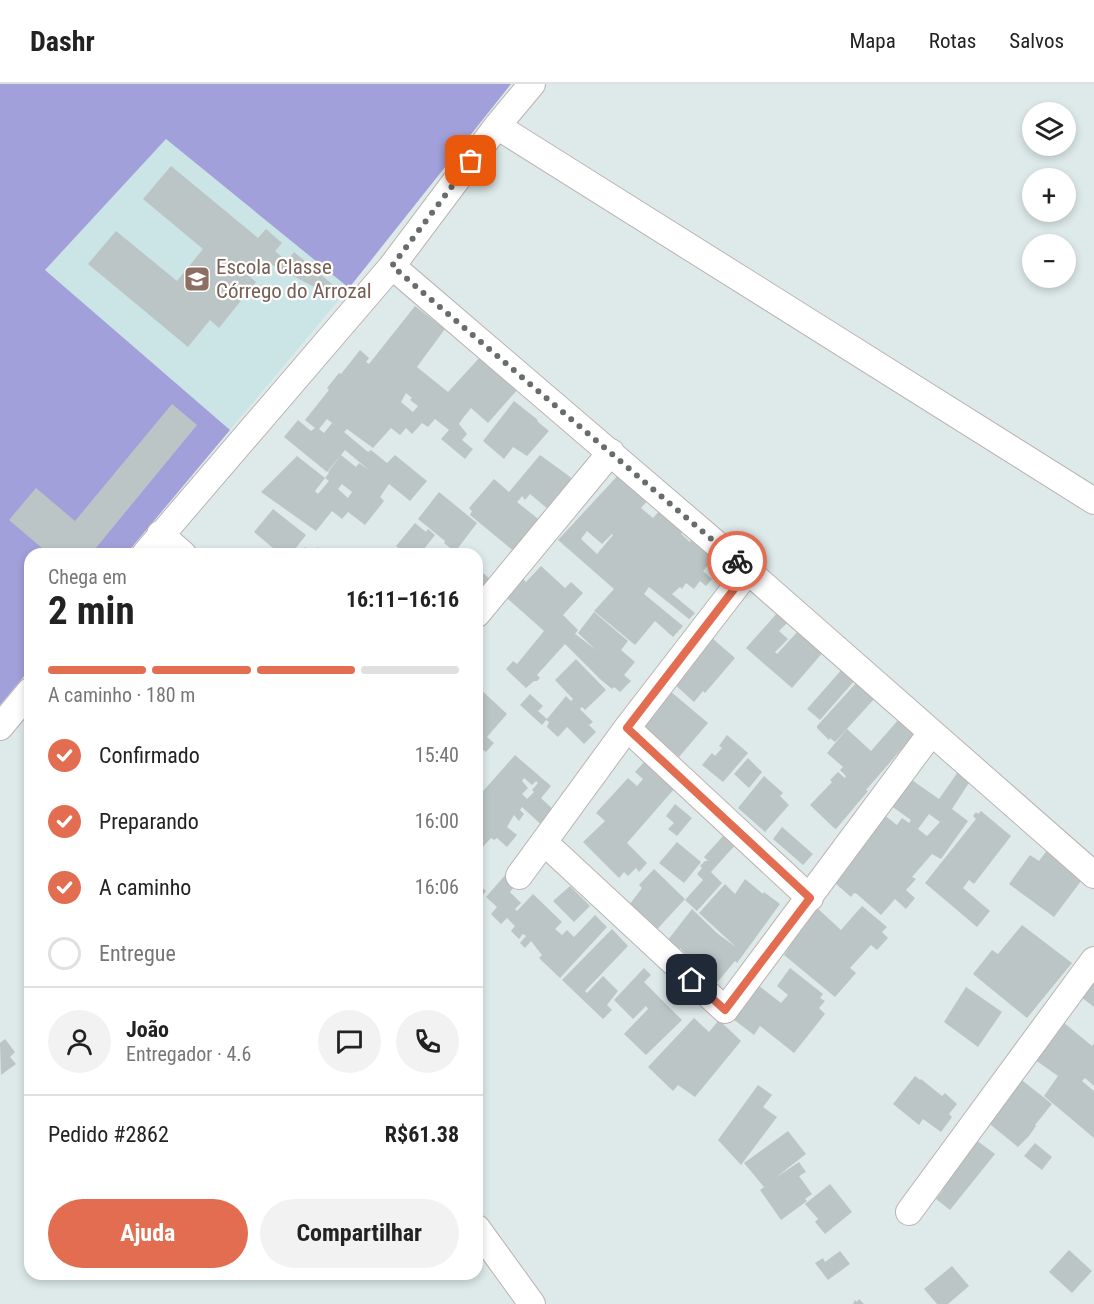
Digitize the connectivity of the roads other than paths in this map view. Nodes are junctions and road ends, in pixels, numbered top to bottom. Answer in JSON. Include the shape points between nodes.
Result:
{"nodes":[{"id":1,"x":532,"y":84,"type":"edge"},
{"id":2,"x":497,"y":126,"type":"junction"},
{"id":3,"x":392,"y":266,"type":"junction"},
{"id":4,"x":611,"y":452,"type":"junction"},
{"id":5,"x":1094,"y":501,"type":"edge"},
{"id":6,"x":153,"y":544,"type":"edge"},
{"id":7,"x":748,"y":571,"type":"junction"},
{"id":8,"x":483,"y":607,"type":"edge"},
{"id":9,"x":24,"y":698,"type":"edge"},
{"id":10,"x":0,"y":727,"type":"edge"},
{"id":11,"x":627,"y":728,"type":"junction"},
{"id":12,"x":931,"y":733,"type":"junction"},
{"id":13,"x":544,"y":843,"type":"junction"},
{"id":14,"x":1094,"y":875,"type":"edge"},
{"id":15,"x":519,"y":876,"type":"dead end"},
{"id":16,"x":810,"y":898,"type":"junction"},
{"id":17,"x":1094,"y":960,"type":"edge"},
{"id":18,"x":909,"y":1212,"type":"dead end"},
{"id":19,"x":483,"y":1236,"type":"edge"},
{"id":20,"x":532,"y":1304,"type":"edge"}],
"edges":[{"from":1,"to":2,"type":"street"},
{"from":2,"to":3,"type":"street"},
{"from":2,"to":5,"type":"street"},
{"from":3,"to":4,"type":"street"},
{"from":3,"to":6,"type":"street"},
{"from":4,"to":7,"type":"street"},
{"from":4,"to":8,"type":"street"},
{"from":7,"to":11,"type":"street"},
{"from":7,"to":12,"type":"street"},
{"from":9,"to":10,"type":"street"},
{"from":11,"to":13,"type":"street"},
{"from":11,"to":16,"type":"street"},
{"from":12,"to":14,"type":"street"},
{"from":12,"to":16,"type":"street"},
{"from":13,"to":15,"type":"street"},
{"from":13,"to":16,"type":"street","via":[[725,1010]]},
{"from":17,"to":18,"type":"street"},
{"from":19,"to":20,"type":"street"}]}
